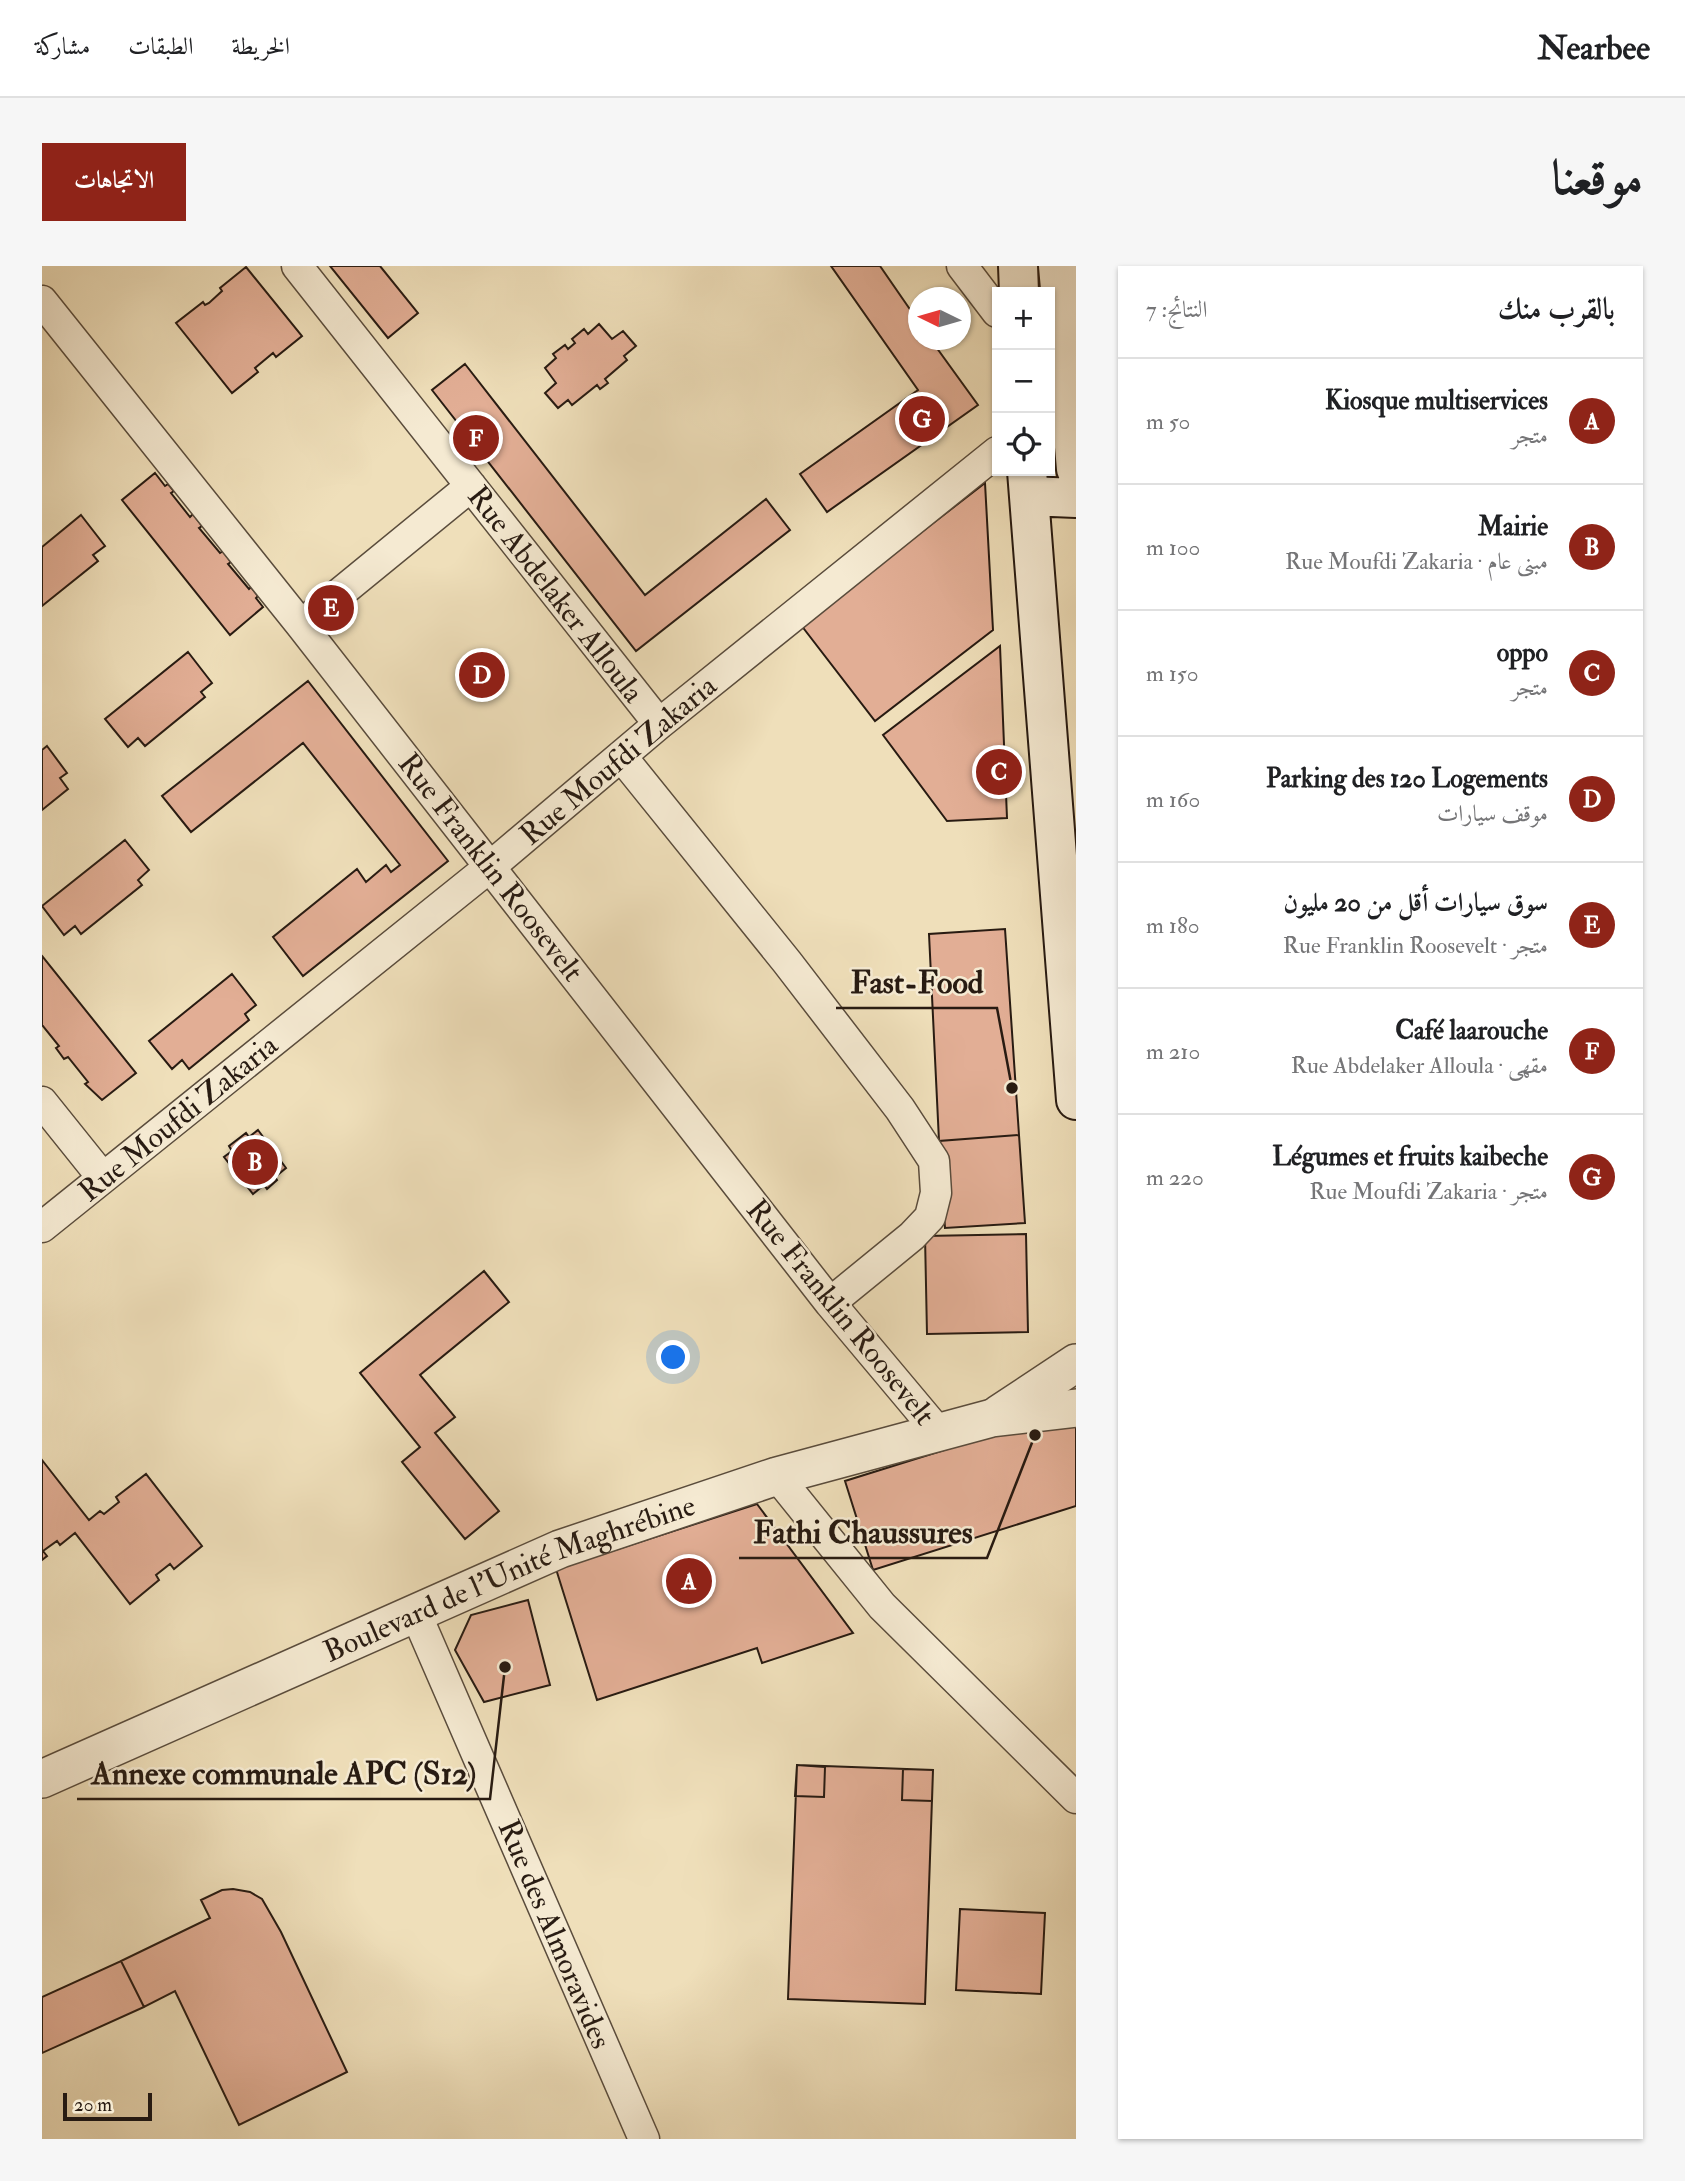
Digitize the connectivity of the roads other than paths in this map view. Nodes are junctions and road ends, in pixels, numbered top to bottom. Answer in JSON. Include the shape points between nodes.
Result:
{"nodes":[{"id":1,"x":297,"y":266,"type":"edge"},
{"id":2,"x":962,"y":266,"type":"edge"},
{"id":3,"x":1018,"y":266,"type":"edge"},
{"id":4,"x":1058,"y":266,"type":"edge"},
{"id":5,"x":1019,"y":287,"type":"edge"},
{"id":6,"x":42,"y":301,"type":"edge"},
{"id":7,"x":992,"y":305,"type":"edge"},
{"id":8,"x":992,"y":456,"type":"edge"},
{"id":9,"x":1076,"y":469,"type":"edge"},
{"id":10,"x":1028,"y":483,"type":"edge"},
{"id":11,"x":471,"y":486,"type":"junction"},
{"id":12,"x":1076,"y":498,"type":"edge"},
{"id":13,"x":301,"y":625,"type":"junction"},
{"id":14,"x":659,"y":724,"type":"junction"},
{"id":15,"x":621,"y":756,"type":"junction"},
{"id":16,"x":491,"y":866,"type":"junction"},
{"id":17,"x":1076,"y":1100,"type":"edge"},
{"id":18,"x":42,"y":1102,"type":"edge"},
{"id":19,"x":103,"y":1178,"type":"junction"},
{"id":20,"x":42,"y":1227,"type":"edge"},
{"id":21,"x":830,"y":1303,"type":"junction"},
{"id":22,"x":1076,"y":1363,"type":"edge"},
{"id":23,"x":1076,"y":1408,"type":"edge"},
{"id":24,"x":992,"y":1418,"type":"junction"},
{"id":25,"x":939,"y":1433,"type":"junction"},
{"id":26,"x":777,"y":1476,"type":"junction"},
{"id":27,"x":416,"y":1614,"type":"junction"},
{"id":28,"x":42,"y":1779,"type":"edge"},
{"id":29,"x":1076,"y":1798,"type":"edge"},
{"id":30,"x":644,"y":2139,"type":"edge"}],
"edges":[{"from":1,"to":11,"type":"street","name":"Rue Abdelaker Alloula"},
{"from":2,"to":7,"type":"street"},
{"from":3,"to":5,"type":"main road"},
{"from":4,"to":9,"type":"main road"},
{"from":6,"to":13,"type":"street","name":"Rue Franklin Roosevelt"},
{"from":8,"to":14,"type":"street","name":"Rue Moufdi Zakaria"},
{"from":10,"to":12,"type":"main road"},
{"from":10,"to":17,"type":"main road"},
{"from":11,"to":13,"type":"street"},
{"from":11,"to":14,"type":"street","name":"Rue Abdelaker Alloula"},
{"from":13,"to":16,"type":"street","name":"Rue Franklin Roosevelt"},
{"from":14,"to":15,"type":"street","name":"Rue Moufdi Zakaria"},
{"from":15,"to":16,"type":"street","name":"Rue Moufdi Zakaria"},
{"from":15,"to":21,"type":"street","via":[[811,993],[934,1161],[936,1193],[930,1217]]},
{"from":16,"to":19,"type":"street","name":"Rue Moufdi Zakaria"},
{"from":16,"to":21,"type":"street","name":"Rue Franklin Roosevelt"},
{"from":18,"to":19,"type":"street"},
{"from":19,"to":20,"type":"street","name":"Rue Moufdi Zakaria"},
{"from":21,"to":25,"type":"street","name":"Rue Franklin Roosevelt"},
{"from":22,"to":24,"type":"street","name":"Boulevard de l'Unité Maghrébine"},
{"from":23,"to":24,"type":"street","name":"Boulevard de l'Unité Maghrébine"},
{"from":24,"to":25,"type":"street","name":"Boulevard de l'Unité Maghrébine"},
{"from":25,"to":26,"type":"street","name":"Boulevard de l'Unité Maghrébine"},
{"from":26,"to":27,"type":"street","name":"Boulevard de l'Unité Maghrébine","via":[[560,1549]]},
{"from":26,"to":29,"type":"street","via":[[881,1606]]},
{"from":27,"to":28,"type":"street","name":"Boulevard de l'Unité Maghrébine"},
{"from":27,"to":30,"type":"street","name":"Rue des Almoravides"}]}
